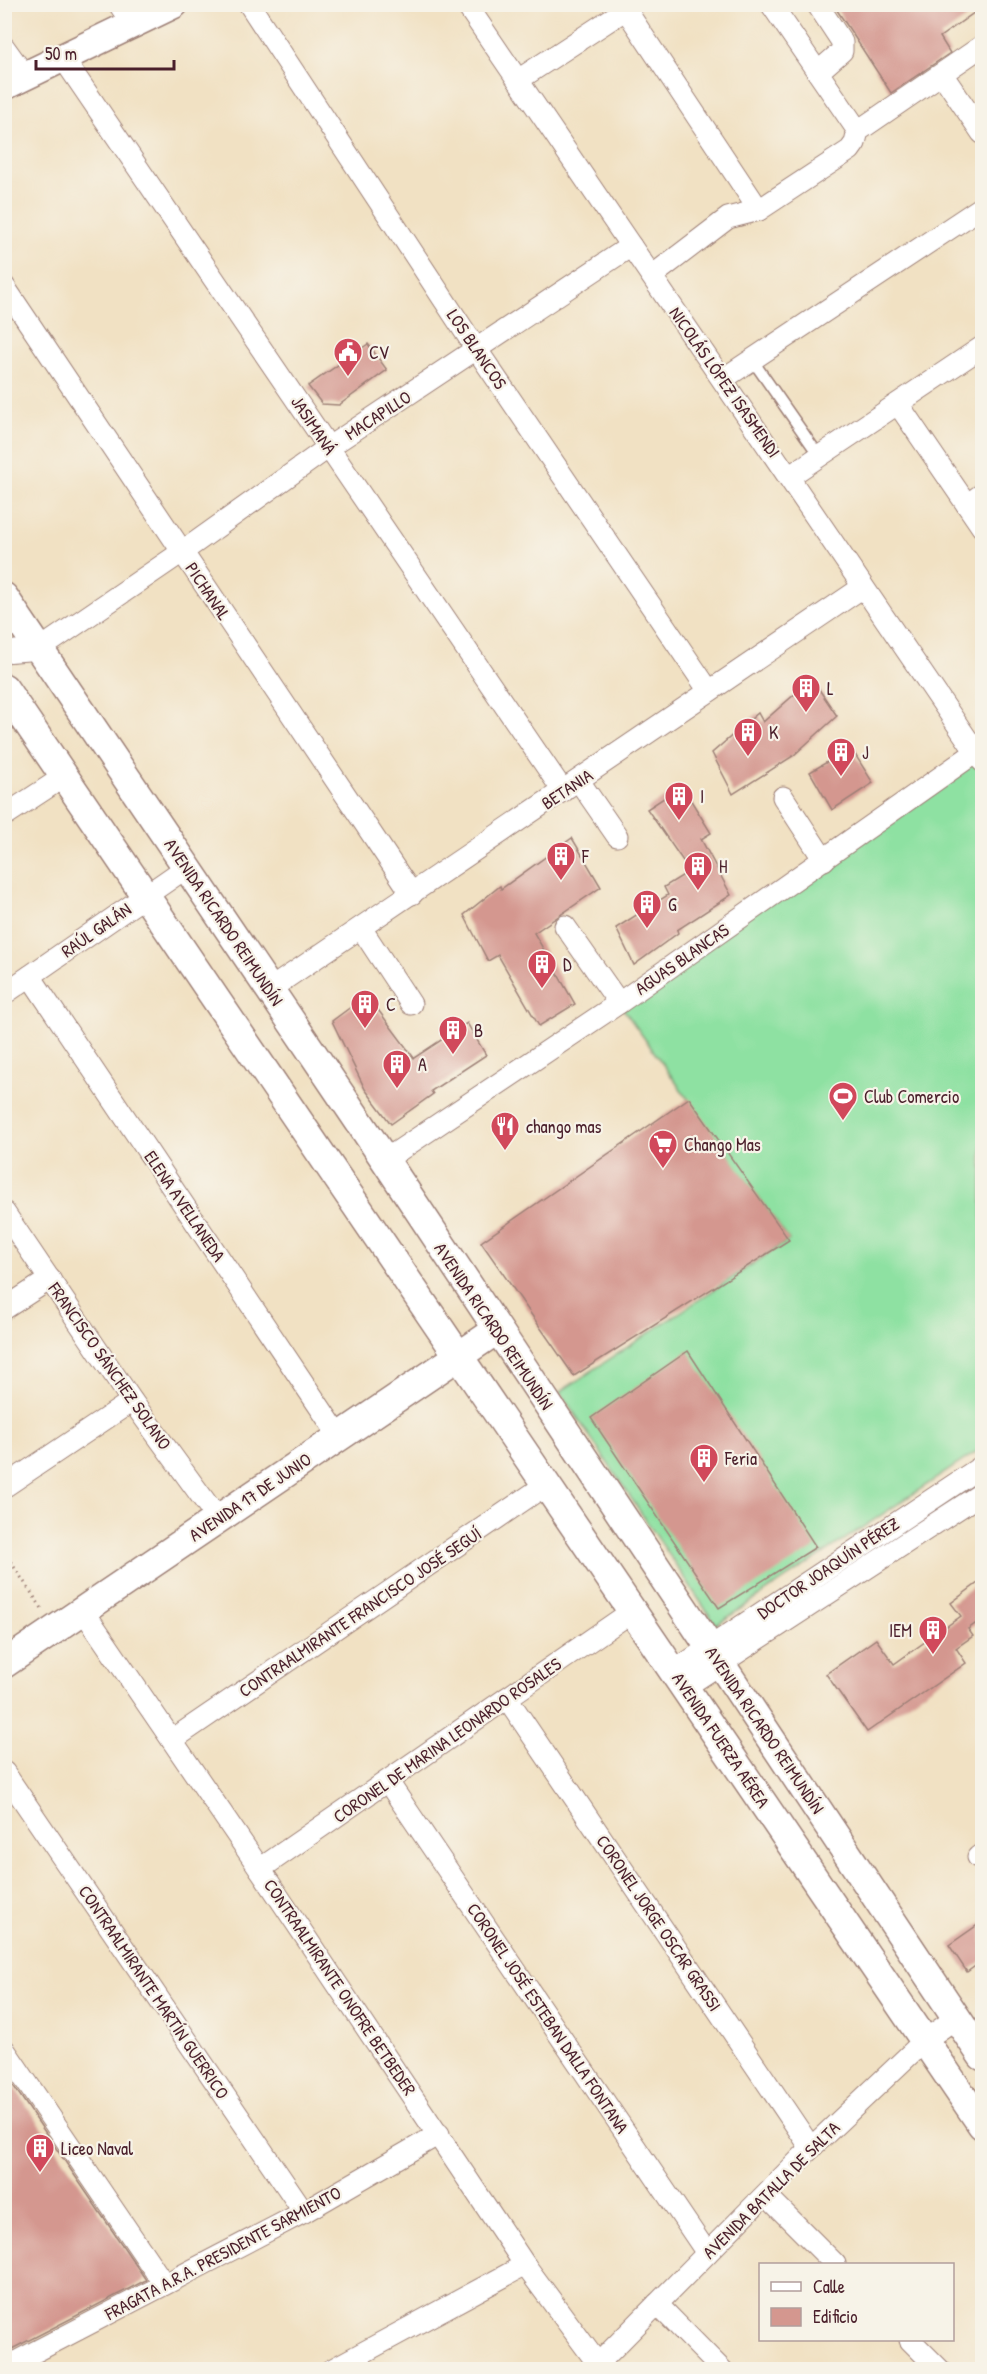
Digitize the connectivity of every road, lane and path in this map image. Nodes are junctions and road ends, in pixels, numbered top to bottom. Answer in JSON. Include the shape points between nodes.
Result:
{"nodes":[{"id":1,"x":174,"y":4,"type":"edge"},
{"id":2,"x":249,"y":4,"type":"edge"},
{"id":3,"x":466,"y":4,"type":"edge"},
{"id":4,"x":771,"y":4,"type":"edge"},
{"id":5,"x":817,"y":4,"type":"edge"},
{"id":6,"x":630,"y":7,"type":"edge"},
{"id":7,"x":125,"y":14,"type":"edge"},
{"id":8,"x":982,"y":46,"type":"edge"},
{"id":9,"x":4,"y":47,"type":"edge"},
{"id":10,"x":63,"y":58,"type":"junction"},
{"id":11,"x":818,"y":72,"type":"junction"},
{"id":12,"x":942,"y":74,"type":"junction"},
{"id":13,"x":518,"y":80,"type":"junction"},
{"id":14,"x":15,"y":81,"type":"edge"},
{"id":15,"x":858,"y":131,"type":"junction"},
{"id":16,"x":982,"y":133,"type":"edge"},
{"id":17,"x":982,"y":207,"type":"edge"},
{"id":18,"x":759,"y":210,"type":"junction"},
{"id":19,"x":631,"y":246,"type":"junction"},
{"id":20,"x":652,"y":276,"type":"junction"},
{"id":21,"x":4,"y":286,"type":"edge"},
{"id":22,"x":982,"y":347,"type":"edge"},
{"id":23,"x":477,"y":350,"type":"junction"},
{"id":24,"x":753,"y":361,"type":"junction"},
{"id":25,"x":723,"y":379,"type":"junction"},
{"id":26,"x":898,"y":404,"type":"junction"},
{"id":27,"x":329,"y":447,"type":"junction"},
{"id":28,"x":819,"y":457,"type":"junction"},
{"id":29,"x":790,"y":476,"type":"junction"},
{"id":30,"x":975,"y":500,"type":"edge"},
{"id":31,"x":982,"y":527,"type":"edge"},
{"id":32,"x":182,"y":552,"type":"junction"},
{"id":33,"x":863,"y":587,"type":"junction"},
{"id":34,"x":4,"y":597,"type":"edge"},
{"id":35,"x":40,"y":649,"type":"junction"},
{"id":36,"x":4,"y":652,"type":"edge"},
{"id":37,"x":4,"y":688,"type":"edge"},
{"id":38,"x":709,"y":691,"type":"junction"},
{"id":39,"x":979,"y":757,"type":"edge"},
{"id":40,"x":65,"y":776,"type":"junction"},
{"id":41,"x":571,"y":786,"type":"junction"},
{"id":42,"x":783,"y":797,"type":"dead end"},
{"id":43,"x":4,"y":816,"type":"edge"},
{"id":44,"x":617,"y":836,"type":"dead end"},
{"id":45,"x":824,"y":860,"type":"junction"},
{"id":46,"x":187,"y":867,"type":"junction"},
{"id":47,"x":146,"y":894,"type":"junction"},
{"id":48,"x":412,"y":894,"type":"junction"},
{"id":49,"x":565,"y":926,"type":"dead end"},
{"id":50,"x":361,"y":928,"type":"junction"},
{"id":51,"x":30,"y":976,"type":"junction"},
{"id":52,"x":270,"y":989,"type":"junction"},
{"id":53,"x":4,"y":994,"type":"edge"},
{"id":54,"x":619,"y":1003,"type":"junction"},
{"id":55,"x":411,"y":1004,"type":"dead end"},
{"id":56,"x":385,"y":1160,"type":"junction"},
{"id":57,"x":4,"y":1212,"type":"edge"},
{"id":58,"x":50,"y":1279,"type":"junction"},
{"id":59,"x":4,"y":1309,"type":"edge"},
{"id":60,"x":497,"y":1330,"type":"junction"},
{"id":61,"x":459,"y":1355,"type":"junction"},
{"id":62,"x":132,"y":1401,"type":"junction"},
{"id":63,"x":339,"y":1436,"type":"junction"},
{"id":64,"x":982,"y":1466,"type":"edge"},
{"id":65,"x":547,"y":1484,"type":"junction"},
{"id":66,"x":4,"y":1487,"type":"edge"},
{"id":67,"x":982,"y":1493,"type":"edge"},
{"id":68,"x":218,"y":1519,"type":"junction"},
{"id":69,"x":4,"y":1552,"type":"edge"},
{"id":70,"x":83,"y":1610,"type":"junction"},
{"id":71,"x":634,"y":1610,"type":"junction"},
{"id":72,"x":56,"y":1628,"type":"junction"},
{"id":73,"x":715,"y":1656,"type":"junction"},
{"id":74,"x":4,"y":1664,"type":"edge"},
{"id":75,"x":679,"y":1679,"type":"junction"},
{"id":76,"x":507,"y":1698,"type":"junction"},
{"id":77,"x":172,"y":1740,"type":"junction"},
{"id":78,"x":4,"y":1772,"type":"edge"},
{"id":79,"x":388,"y":1782,"type":"junction"},
{"id":80,"x":260,"y":1869,"type":"junction"},
{"id":81,"x":956,"y":2018,"type":"junction"},
{"id":82,"x":925,"y":2040,"type":"junction"},
{"id":83,"x":4,"y":2049,"type":"edge"},
{"id":84,"x":982,"y":2056,"type":"edge"},
{"id":85,"x":982,"y":2125,"type":"edge"},
{"id":86,"x":439,"y":2134,"type":"junction"},
{"id":87,"x":811,"y":2148,"type":"junction"},
{"id":88,"x":766,"y":2195,"type":"junction"},
{"id":89,"x":304,"y":2212,"type":"junction"},
{"id":90,"x":707,"y":2253,"type":"junction"},
{"id":91,"x":834,"y":2263,"type":"edge"},
{"id":92,"x":525,"y":2265,"type":"junction"},
{"id":93,"x":164,"y":2284,"type":"junction"},
{"id":94,"x":657,"y":2304,"type":"junction"},
{"id":95,"x":911,"y":2341,"type":"edge"},
{"id":96,"x":595,"y":2367,"type":"edge"},
{"id":97,"x":4,"y":2368,"type":"edge"},
{"id":98,"x":331,"y":2370,"type":"edge"},
{"id":99,"x":722,"y":2370,"type":"edge"},
{"id":100,"x":940,"y":2370,"type":"edge"}],
"edges":[{"from":1,"to":7,"type":"street"},
{"from":2,"to":23,"type":"street","name":"LOS BLANCOS"},
{"from":3,"to":13,"type":"street","name":"NICOLÁS LÓPEZ ISASMENDI"},
{"from":4,"to":11,"type":"street"},
{"from":5,"to":11,"type":"street","via":[[842,42],[842,51]]},
{"from":6,"to":13,"type":"street"},
{"from":6,"to":18,"type":"street"},
{"from":7,"to":10,"type":"street"},
{"from":8,"to":12,"type":"street"},
{"from":9,"to":14,"type":"street"},
{"from":10,"to":14,"type":"street"},
{"from":10,"to":27,"type":"street","name":"JASIMANÁ"},
{"from":11,"to":15,"type":"street"},
{"from":12,"to":15,"type":"street"},
{"from":12,"to":16,"type":"street"},
{"from":13,"to":19,"type":"street","name":"NICOLÁS LÓPEZ ISASMENDI"},
{"from":15,"to":18,"type":"street","via":[[850,150]]},
{"from":17,"to":24,"type":"street"},
{"from":18,"to":20,"type":"street","via":[[728,218]]},
{"from":19,"to":20,"type":"street","name":"NICOLÁS LÓPEZ ISASMENDI"},
{"from":19,"to":23,"type":"street","name":"MACAPILLO"},
{"from":20,"to":25,"type":"street","name":"NICOLÁS LÓPEZ ISASMENDI"},
{"from":21,"to":32,"type":"street","name":"PICHANAL"},
{"from":22,"to":26,"type":"street"},
{"from":23,"to":27,"type":"street","name":"MACAPILLO"},
{"from":23,"to":38,"type":"street","name":"LOS BLANCOS"},
{"from":24,"to":25,"type":"street"},
{"from":24,"to":28,"type":"lane"},
{"from":25,"to":29,"type":"street","name":"NICOLÁS LÓPEZ ISASMENDI"},
{"from":26,"to":28,"type":"street"},
{"from":26,"to":30,"type":"street"},
{"from":27,"to":32,"type":"street","name":"MACAPILLO"},
{"from":27,"to":41,"type":"street","name":"JASIMANÁ"},
{"from":28,"to":29,"type":"street"},
{"from":29,"to":33,"type":"street","name":"NICOLÁS LÓPEZ ISASMENDI"},
{"from":30,"to":31,"type":"street"},
{"from":32,"to":35,"type":"street","name":"MACAPILLO"},
{"from":32,"to":48,"type":"street","name":"PICHANAL"},
{"from":33,"to":38,"type":"street","name":"BETANIA"},
{"from":33,"to":39,"type":"street","name":"NICOLÁS LÓPEZ ISASMENDI"},
{"from":34,"to":35,"type":"street","name":"AVENIDA RICARDO REIMUNDÍN"},
{"from":35,"to":36,"type":"street"},
{"from":35,"to":46,"type":"street","name":"AVENIDA RICARDO REIMUNDÍN"},
{"from":37,"to":40,"type":"street"},
{"from":38,"to":41,"type":"street","name":"BETANIA"},
{"from":39,"to":45,"type":"street","name":"AGUAS BLANCAS"},
{"from":40,"to":43,"type":"street"},
{"from":40,"to":47,"type":"street"},
{"from":41,"to":44,"type":"street","name":"JASIMANÁ"},
{"from":41,"to":48,"type":"street","name":"BETANIA"},
{"from":42,"to":45,"type":"street"},
{"from":45,"to":54,"type":"street","name":"AGUAS BLANCAS"},
{"from":46,"to":47,"type":"street","name":"RAÚL GALÁN"},
{"from":46,"to":52,"type":"street","name":"AVENIDA RICARDO REIMUNDÍN"},
{"from":47,"to":51,"type":"street","name":"RAÚL GALÁN"},
{"from":47,"to":61,"type":"street"},
{"from":48,"to":50,"type":"street","name":"BETANIA"},
{"from":49,"to":54,"type":"street"},
{"from":50,"to":52,"type":"street","name":"BETANIA"},
{"from":50,"to":55,"type":"street"},
{"from":51,"to":53,"type":"street","name":"RAÚL GALÁN"},
{"from":51,"to":63,"type":"street","name":"ELENA AVELLANEDA"},
{"from":52,"to":56,"type":"street","name":"AVENIDA RICARDO REIMUNDÍN"},
{"from":54,"to":56,"type":"street","name":"AGUAS BLANCAS"},
{"from":56,"to":60,"type":"street","name":"AVENIDA RICARDO REIMUNDÍN"},
{"from":57,"to":58,"type":"street","name":"FRANCISCO SÁNCHEZ SOLANO"},
{"from":58,"to":59,"type":"street"},
{"from":58,"to":62,"type":"street","name":"FRANCISCO SÁNCHEZ SOLANO"},
{"from":60,"to":61,"type":"street","name":"AVENIDA 17 DE JUNIO"},
{"from":60,"to":73,"type":"street","name":"AVENIDA RICARDO REIMUNDÍN"},
{"from":61,"to":63,"type":"street","name":"AVENIDA 17 DE JUNIO"},
{"from":61,"to":65,"type":"street","name":"AVENIDA FUERZA AÉREA"},
{"from":62,"to":66,"type":"street"},
{"from":62,"to":68,"type":"street","name":"FRANCISCO SÁNCHEZ SOLANO"},
{"from":63,"to":68,"type":"street","name":"AVENIDA 17 DE JUNIO"},
{"from":64,"to":73,"type":"street","name":"DOCTOR JOAQUÍN PÉREZ"},
{"from":65,"to":71,"type":"street","name":"AVENIDA FUERZA AÉREA"},
{"from":65,"to":77,"type":"street","name":"CONTRAALMIRANTE FRANCISCO JOSÉ SEGUÍ"},
{"from":67,"to":73,"type":"street","name":"DOCTOR JOAQUÍN PÉREZ"},
{"from":68,"to":70,"type":"street","name":"AVENIDA 17 DE JUNIO"},
{"from":69,"to":72,"type":"path"},
{"from":70,"to":72,"type":"street","name":"AVENIDA 17 DE JUNIO"},
{"from":70,"to":77,"type":"street","name":"CONTRAALMIRANTE ONOFRE BETBEDER"},
{"from":71,"to":75,"type":"street","name":"AVENIDA FUERZA AÉREA"},
{"from":71,"to":76,"type":"street","name":"CORONEL DE MARINA LEONARDO ROSALES"},
{"from":72,"to":74,"type":"street","name":"AVENIDA 17 DE JUNIO"},
{"from":73,"to":75,"type":"street","name":"DOCTOR JOAQUÍN PÉREZ"},
{"from":73,"to":81,"type":"street","name":"AVENIDA RICARDO REIMUNDÍN"},
{"from":75,"to":82,"type":"street","name":"AVENIDA FUERZA AÉREA"},
{"from":76,"to":79,"type":"street","name":"CORONEL DE MARINA LEONARDO ROSALES"},
{"from":76,"to":87,"type":"street","name":"CORONEL JORGE OSCAR GRASSI"},
{"from":77,"to":80,"type":"street","name":"CONTRAALMIRANTE ONOFRE BETBEDER"},
{"from":78,"to":89,"type":"street","name":"CONTRAALMIRANTE MARTÍN GUERRICO"},
{"from":79,"to":80,"type":"street","name":"CORONEL DE MARINA LEONARDO ROSALES"},
{"from":79,"to":90,"type":"street","name":"CORONEL JOSÉ ESTEBAN DALLA FONTANA"},
{"from":80,"to":86,"type":"street","name":"CONTRAALMIRANTE ONOFRE BETBEDER"},
{"from":81,"to":82,"type":"street","name":"AVENIDA BATALLA DE SALTA"},
{"from":81,"to":84,"type":"street","name":"AVENIDA RICARDO REIMUNDÍN"},
{"from":82,"to":85,"type":"street","name":"AVENIDA FUERZA AÉREA"},
{"from":82,"to":87,"type":"street","name":"AVENIDA BATALLA DE SALTA"},
{"from":83,"to":93,"type":"street"},
{"from":86,"to":89,"type":"street","name":"FRAGATA A.R.A. PRESIDENTE SARMIENTO"},
{"from":86,"to":92,"type":"street","name":"CONTRAALMIRANTE ONOFRE BETBEDER"},
{"from":87,"to":88,"type":"street","name":"AVENIDA BATALLA DE SALTA"},
{"from":88,"to":90,"type":"street","name":"AVENIDA BATALLA DE SALTA"},
{"from":88,"to":91,"type":"street"},
{"from":89,"to":93,"type":"street","name":"FRAGATA A.R.A. PRESIDENTE SARMIENTO"},
{"from":90,"to":94,"type":"street","name":"AVENIDA BATALLA DE SALTA"},
{"from":92,"to":96,"type":"street","name":"CONTRAALMIRANTE ONOFRE BETBEDER"},
{"from":92,"to":98,"type":"street"},
{"from":93,"to":97,"type":"street","name":"FRAGATA A.R.A. PRESIDENTE SARMIENTO"},
{"from":94,"to":96,"type":"street","name":"AVENIDA BATALLA DE SALTA"},
{"from":94,"to":99,"type":"street"},
{"from":95,"to":100,"type":"street"}]}
